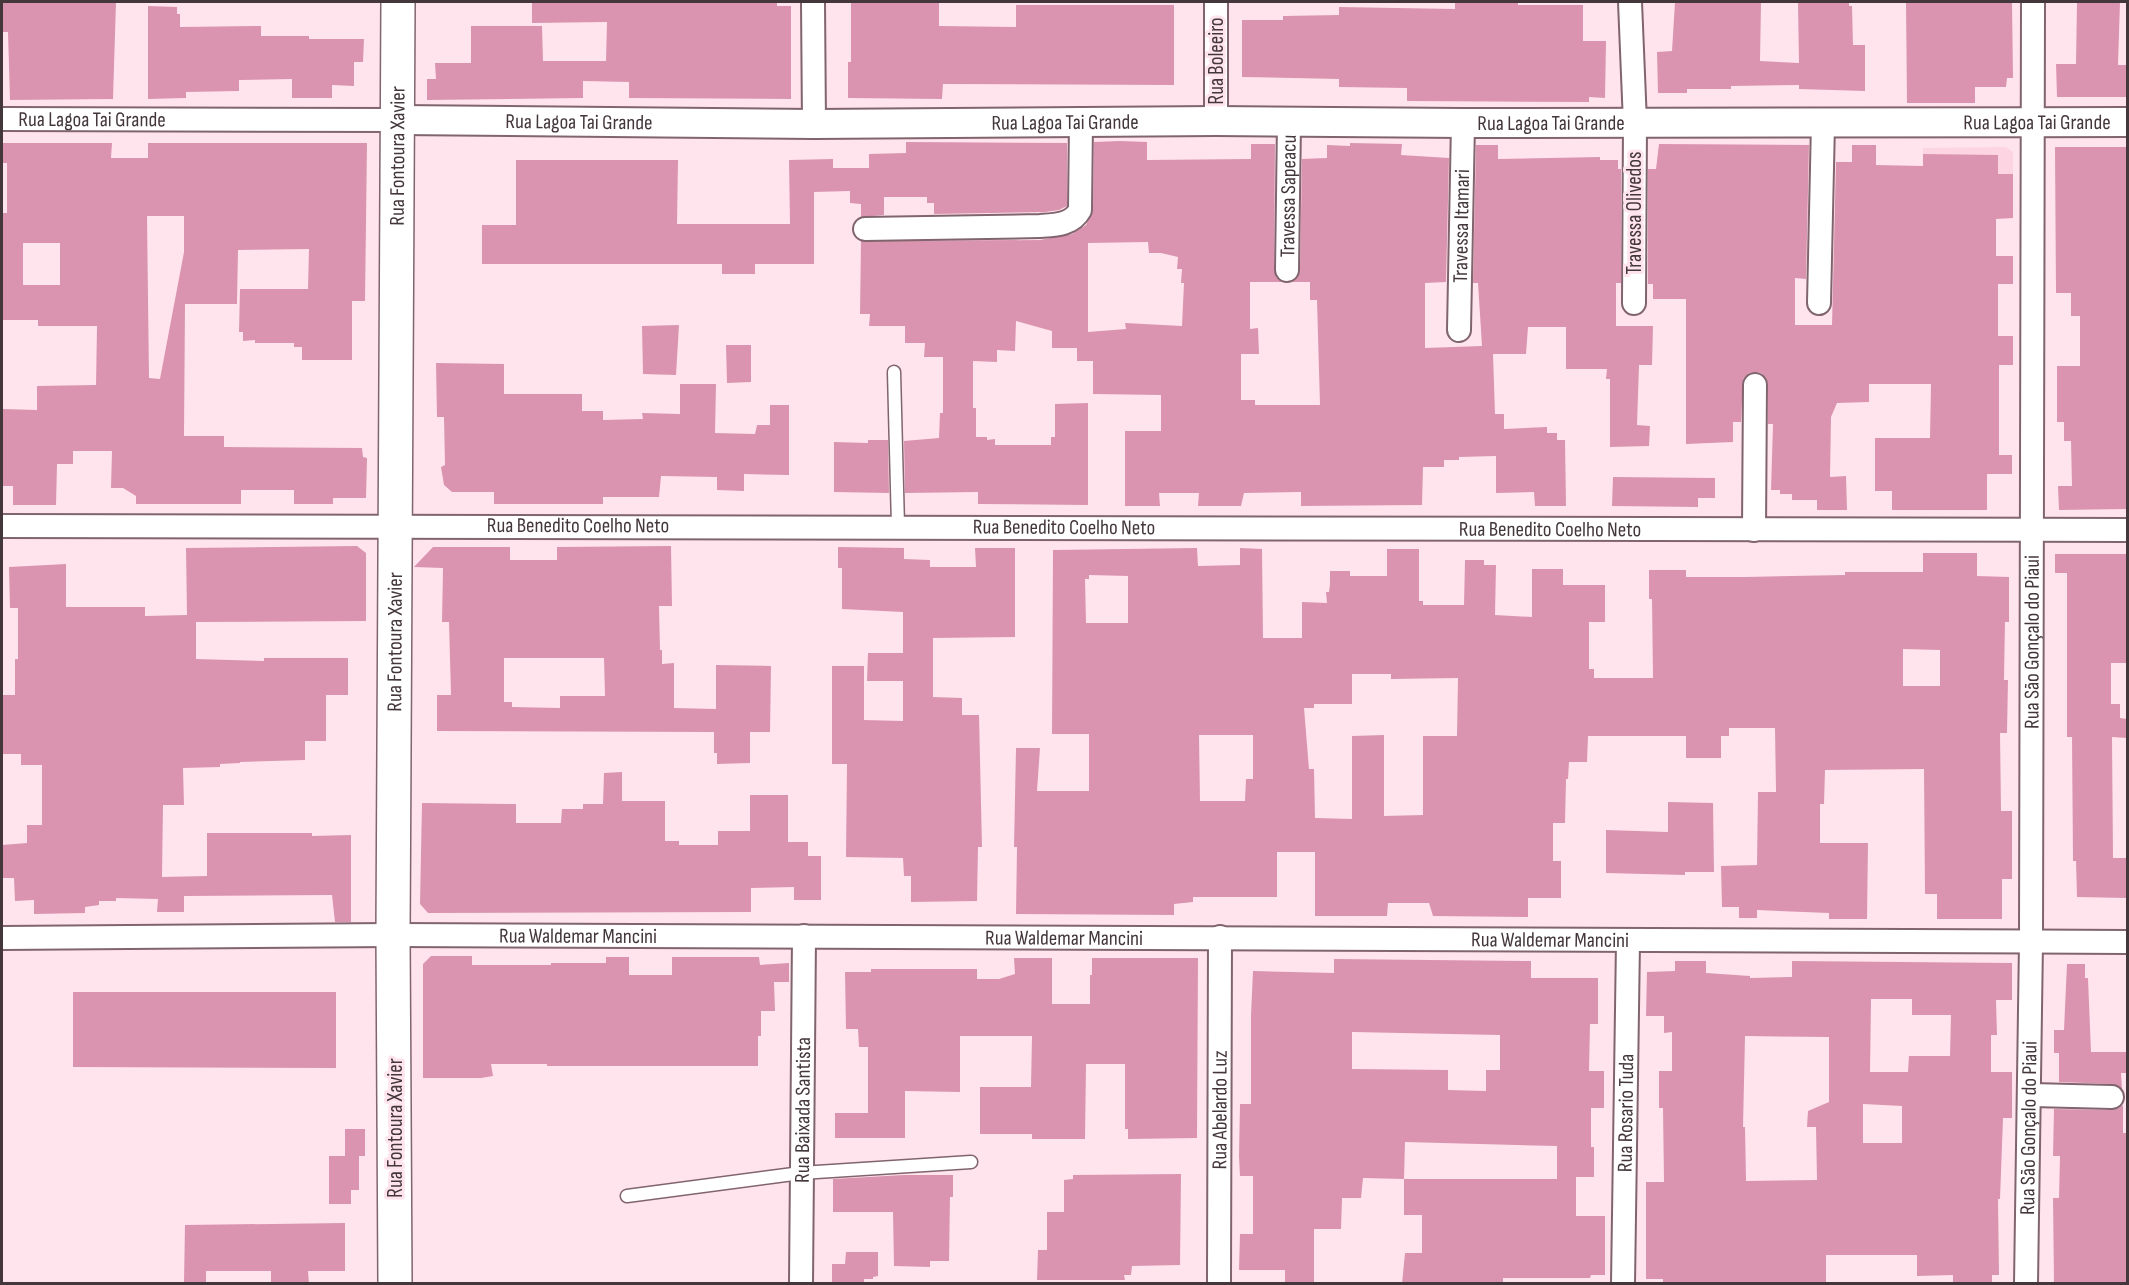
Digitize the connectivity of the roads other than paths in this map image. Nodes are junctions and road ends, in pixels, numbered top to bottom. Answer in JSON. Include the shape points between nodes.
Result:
{"nodes":[{"id":1,"x":398,"y":2,"type":"edge"},
{"id":2,"x":813,"y":2,"type":"edge"},
{"id":3,"x":1216,"y":2,"type":"edge"},
{"id":4,"x":1630,"y":2,"type":"edge"},
{"id":5,"x":2033,"y":2,"type":"edge"},
{"id":6,"x":2,"y":119,"type":"edge"},
{"id":7,"x":399,"y":120,"type":"junction"},
{"id":8,"x":1216,"y":121,"type":"junction"},
{"id":9,"x":1081,"y":122,"type":"junction"},
{"id":10,"x":1289,"y":122,"type":"junction"},
{"id":11,"x":2127,"y":122,"type":"edge"},
{"id":12,"x":1463,"y":123,"type":"junction"},
{"id":13,"x":1635,"y":123,"type":"junction"},
{"id":14,"x":1823,"y":123,"type":"junction"},
{"id":15,"x":2034,"y":123,"type":"junction"},
{"id":16,"x":814,"y":124,"type":"junction"},
{"id":17,"x":865,"y":229,"type":"dead end"},
{"id":18,"x":1287,"y":270,"type":"dead end"},
{"id":19,"x":1634,"y":303,"type":"dead end"},
{"id":20,"x":1819,"y":303,"type":"dead end"},
{"id":21,"x":1459,"y":330,"type":"dead end"},
{"id":22,"x":894,"y":372,"type":"dead end"},
{"id":23,"x":1755,"y":385,"type":"dead end"},
{"id":24,"x":394,"y":524,"type":"junction"},
{"id":25,"x":2,"y":526,"type":"edge"},
{"id":26,"x":897,"y":526,"type":"junction"},
{"id":27,"x":1754,"y":530,"type":"junction"},
{"id":28,"x":2031,"y":530,"type":"junction"},
{"id":29,"x":2127,"y":530,"type":"edge"},
{"id":30,"x":393,"y":934,"type":"junction"},
{"id":31,"x":804,"y":936,"type":"junction"},
{"id":32,"x":1220,"y":937,"type":"junction"},
{"id":33,"x":2,"y":938,"type":"edge"},
{"id":34,"x":1628,"y":941,"type":"junction"},
{"id":35,"x":2031,"y":942,"type":"junction"},
{"id":36,"x":2127,"y":942,"type":"edge"},
{"id":37,"x":2029,"y":1095,"type":"junction"},
{"id":38,"x":2112,"y":1097,"type":"dead end"},
{"id":39,"x":971,"y":1162,"type":"dead end"},
{"id":40,"x":801,"y":1173,"type":"junction"},
{"id":41,"x":627,"y":1196,"type":"dead end"},
{"id":42,"x":395,"y":1284,"type":"edge"},
{"id":43,"x":801,"y":1284,"type":"edge"},
{"id":44,"x":1219,"y":1284,"type":"edge"},
{"id":45,"x":1623,"y":1284,"type":"edge"},
{"id":46,"x":2026,"y":1284,"type":"edge"}],
"edges":[{"from":1,"to":7,"type":"main road","name":"Rua Fontoura Xavier"},
{"from":2,"to":16,"type":"street"},
{"from":3,"to":8,"type":"street","name":"Rua Boleeiro"},
{"from":4,"to":13,"type":"street","name":"Travessa Olivedos"},
{"from":5,"to":15,"type":"street","name":"Rua São Gonçalo do Piaui"},
{"from":6,"to":7,"type":"street","name":"Rua Lagoa Tai Grande"},
{"from":7,"to":16,"type":"street","name":"Rua Lagoa Tai Grande"},
{"from":7,"to":24,"type":"main road","name":"Rua Fontoura Xavier"},
{"from":8,"to":9,"type":"street","name":"Rua Lagoa Tai Grande"},
{"from":8,"to":10,"type":"street","name":"Rua Lagoa Tai Grande"},
{"from":9,"to":16,"type":"street","name":"Rua Lagoa Tai Grande"},
{"from":9,"to":17,"type":"street","via":[[1080,210],[1066,223]]},
{"from":10,"to":12,"type":"street","name":"Rua Lagoa Tai Grande"},
{"from":10,"to":18,"type":"street","name":"Travessa Sapeacu"},
{"from":11,"to":15,"type":"street","name":"Rua Lagoa Tai Grande"},
{"from":12,"to":13,"type":"street","name":"Rua Lagoa Tai Grande"},
{"from":12,"to":21,"type":"street","name":"Travessa Itamari"},
{"from":13,"to":14,"type":"street","name":"Rua Lagoa Tai Grande"},
{"from":13,"to":19,"type":"street","name":"Travessa Olivedos"},
{"from":14,"to":15,"type":"street","name":"Rua Lagoa Tai Grande"},
{"from":14,"to":20,"type":"street"},
{"from":15,"to":28,"type":"street","name":"Rua São Gonçalo do Piaui"},
{"from":22,"to":26,"type":"lane"},
{"from":23,"to":27,"type":"street"},
{"from":24,"to":25,"type":"street","name":"Rua Benedito Coelho Neto"},
{"from":24,"to":26,"type":"street","name":"Rua Benedito Coelho Neto"},
{"from":24,"to":30,"type":"main road","name":"Rua Fontoura Xavier"},
{"from":26,"to":27,"type":"street","name":"Rua Benedito Coelho Neto"},
{"from":27,"to":28,"type":"street","name":"Rua Benedito Coelho Neto"},
{"from":28,"to":29,"type":"street","name":"Rua Benedito Coelho Neto"},
{"from":28,"to":35,"type":"street","name":"Rua São Gonçalo do Piaui"},
{"from":30,"to":31,"type":"street","name":"Rua Waldemar Mancini"},
{"from":30,"to":33,"type":"street","name":"Rua Waldemar Mancini"},
{"from":30,"to":42,"type":"main road","name":"Rua Fontoura Xavier"},
{"from":31,"to":32,"type":"street","name":"Rua Waldemar Mancini"},
{"from":31,"to":40,"type":"street","name":"Rua Baixada Santista"},
{"from":32,"to":34,"type":"street","name":"Rua Waldemar Mancini"},
{"from":32,"to":44,"type":"street","name":"Rua Abelardo Luz"},
{"from":34,"to":35,"type":"street","name":"Rua Waldemar Mancini"},
{"from":34,"to":45,"type":"street","name":"Rua Rosario Tuda"},
{"from":35,"to":36,"type":"street","name":"Rua Waldemar Mancini"},
{"from":35,"to":37,"type":"street","name":"Rua São Gonçalo do Piaui"},
{"from":37,"to":38,"type":"street"},
{"from":37,"to":46,"type":"street","name":"Rua São Gonçalo do Piaui"},
{"from":39,"to":40,"type":"lane"},
{"from":40,"to":41,"type":"lane"},
{"from":40,"to":43,"type":"street","name":"Rua Baixada Santista"}]}
